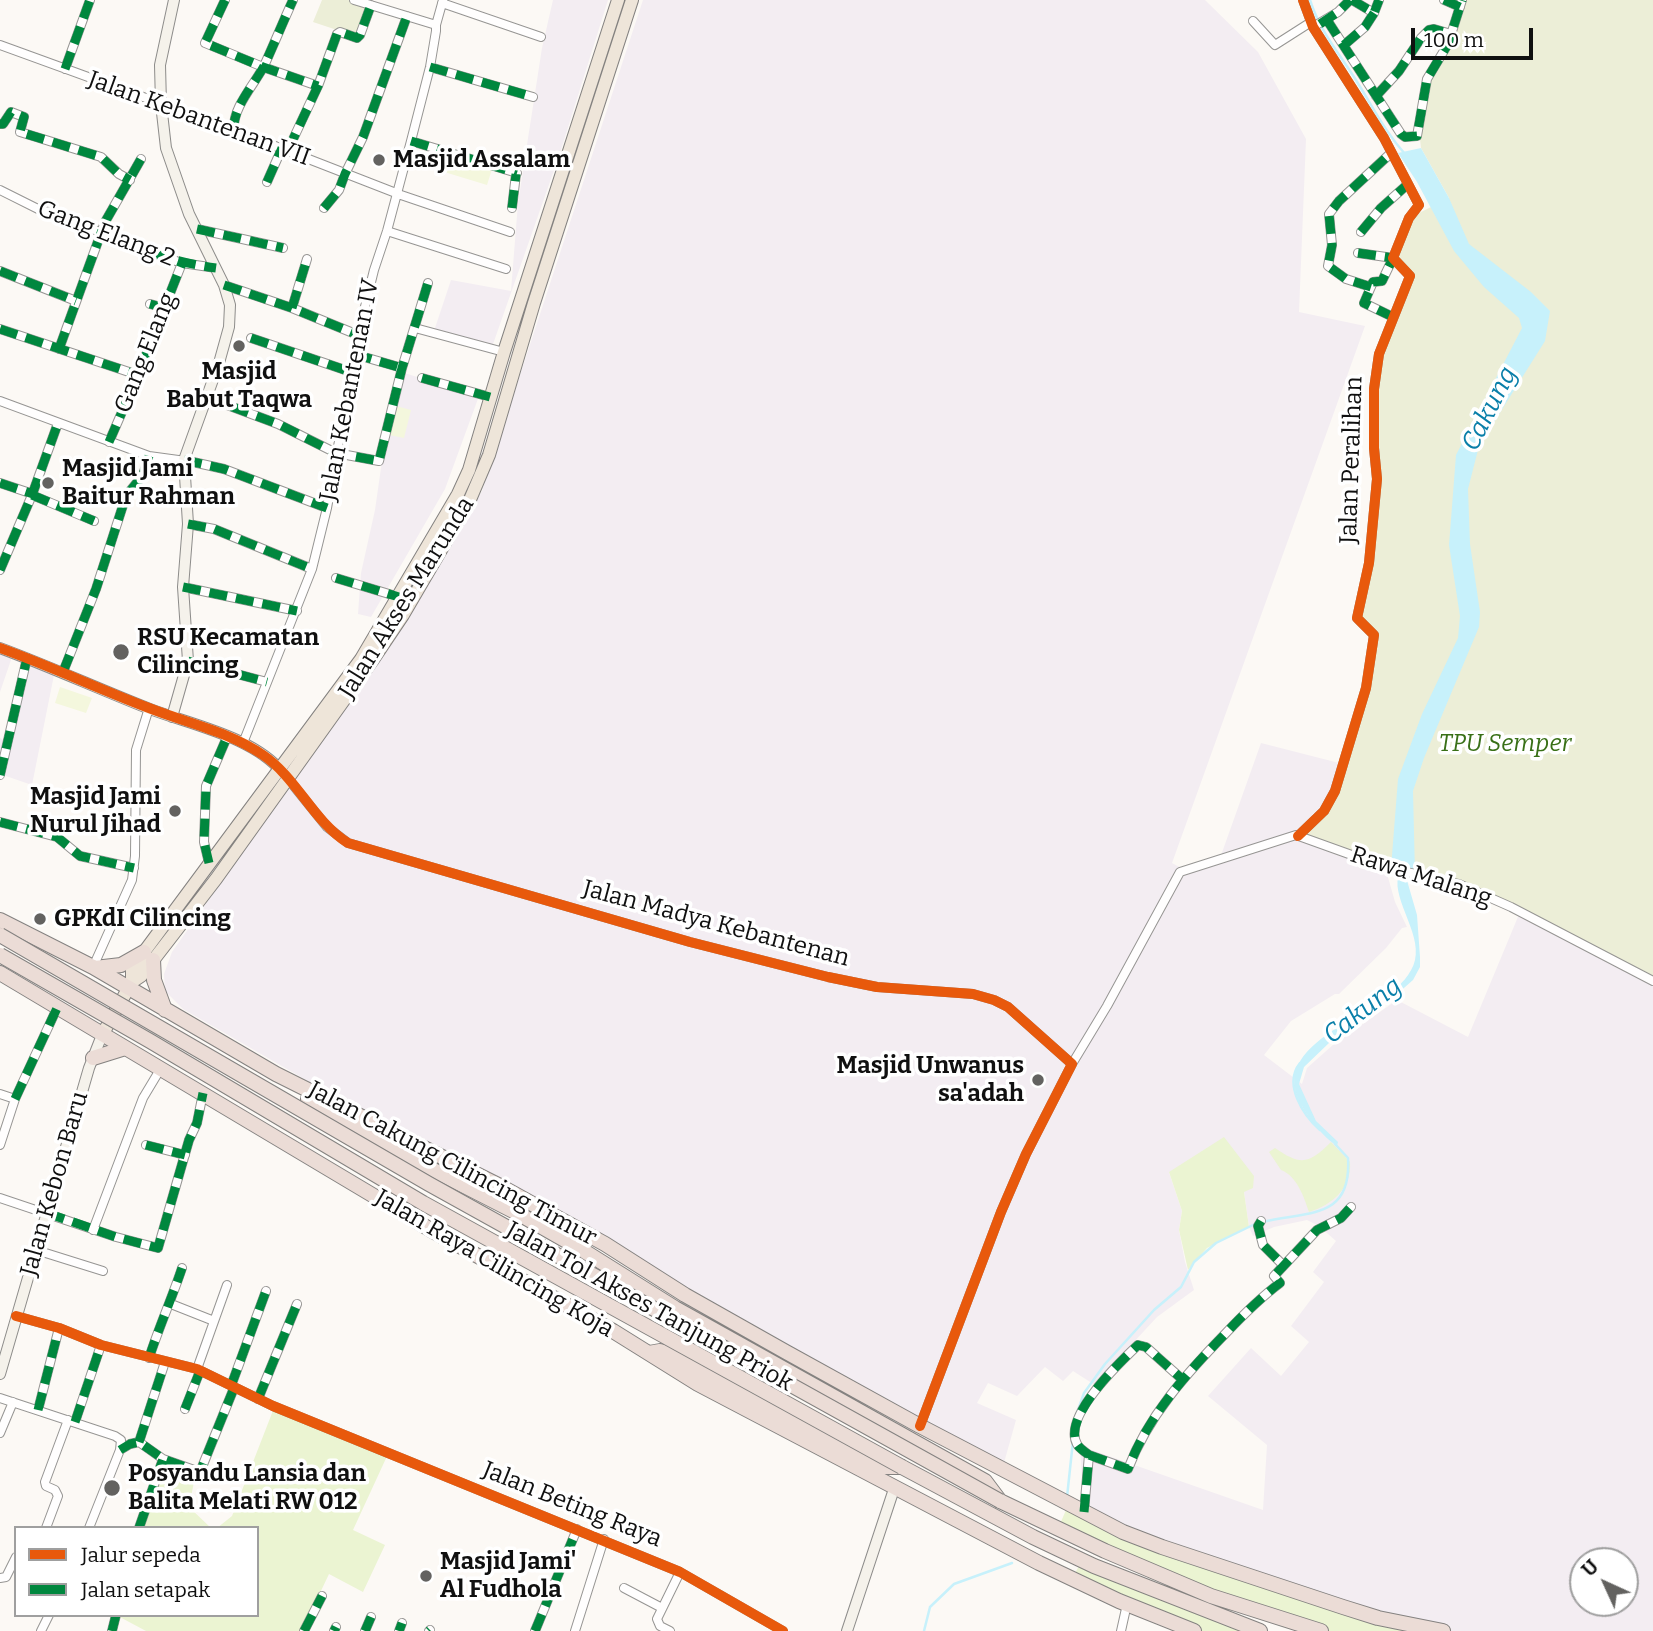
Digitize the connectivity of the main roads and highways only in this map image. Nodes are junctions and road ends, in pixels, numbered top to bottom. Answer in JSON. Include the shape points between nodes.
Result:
{"nodes":[{"id":1,"x":618,"y":0,"type":"edge"},
{"id":2,"x":632,"y":0,"type":"edge"},
{"id":3,"x":0,"y":920,"type":"edge"},
{"id":4,"x":0,"y":935,"type":"edge"},
{"id":5,"x":0,"y":956,"type":"edge"},
{"id":6,"x":149,"y":956,"type":"junction"},
{"id":7,"x":94,"y":968,"type":"junction"},
{"id":8,"x":0,"y":973,"type":"edge"},
{"id":9,"x":130,"y":985,"type":"junction"},
{"id":10,"x":168,"y":1012,"type":"junction"},
{"id":11,"x":105,"y":1029,"type":"junction"},
{"id":12,"x":121,"y":1045,"type":"junction"},
{"id":13,"x":93,"y":1058,"type":"road end"},
{"id":14,"x":143,"y":1058,"type":"junction"},
{"id":15,"x":276,"y":1074,"type":"junction"},
{"id":16,"x":649,"y":1353,"type":"junction"},
{"id":17,"x":902,"y":1467,"type":"junction"},
{"id":18,"x":1000,"y":1501,"type":"junction"},
{"id":19,"x":1194,"y":1631,"type":"edge"},
{"id":20,"x":1260,"y":1631,"type":"edge"},
{"id":21,"x":1321,"y":1631,"type":"edge"},
{"id":22,"x":1443,"y":1631,"type":"edge"}],
"edges":[{"from":1,"to":6,"type":"main road","name":"Jalan Akses Marunda","via":[[458,495],[361,659],[209,863]]},
{"from":2,"to":6,"type":"main road","name":"Jalan Akses Marunda","via":[[474,491],[403,615],[289,780]]},
{"from":3,"to":7,"type":"highway","name":"Jalan Cakung Cilincing Timur"},
{"from":4,"to":18,"type":"highway","name":"Jalan Tol Akses Tanjung Priok","bridge":true,"via":[[429,1184]]},
{"from":5,"to":17,"type":"highway","name":"Jalan Tol Akses Tanjung Priok","bridge":true,"via":[[423,1203]]},
{"from":6,"to":7,"type":"highway"},
{"from":6,"to":9,"type":"main road","name":"Jalan Akses Marunda","via":[[141,976]]},
{"from":6,"to":10,"type":"highway","via":[[155,987]]},
{"from":7,"to":9,"type":"highway","name":"Jalan Cakung Cilincing Timur"},
{"from":8,"to":11,"type":"highway"},
{"from":9,"to":10,"type":"highway","name":"Jalan Cakung Cilincing Timur"},
{"from":9,"to":11,"type":"main road","name":"Jalan Akses Marunda"},
{"from":10,"to":14,"type":"highway","via":[[143,1046]]},
{"from":10,"to":15,"type":"highway","name":"Jalan Cakung Cilincing Timur"},
{"from":11,"to":12,"type":"highway"},
{"from":12,"to":13,"type":"highway"},
{"from":12,"to":14,"type":"highway","name":"Jalan Raya Cilincing Koja"},
{"from":14,"to":16,"type":"highway","name":"Jalan Raya Cilincing Koja","via":[[430,1230]]},
{"from":15,"to":18,"type":"highway","via":[[341,1119],[584,1251],[675,1308],[950,1460],[985,1481]]},
{"from":15,"to":22,"type":"highway","name":"Jalan Cakung Cilincing Timur","via":[[512,1193],[920,1426],[1123,1532],[1378,1618]]},
{"from":16,"to":17,"type":"highway","via":[[660,1351],[684,1361],[883,1467]]},
{"from":16,"to":19,"type":"highway","name":"Jalan Raya Cilincing Koja","via":[[710,1391],[1039,1563]]},
{"from":17,"to":20,"type":"highway","name":"Jalan Tol Akses Tanjung Priok","via":[[1082,1560]]},
{"from":18,"to":21,"type":"highway","name":"Jalan Tol Akses Tanjung Priok","via":[[1211,1596]]}]}
